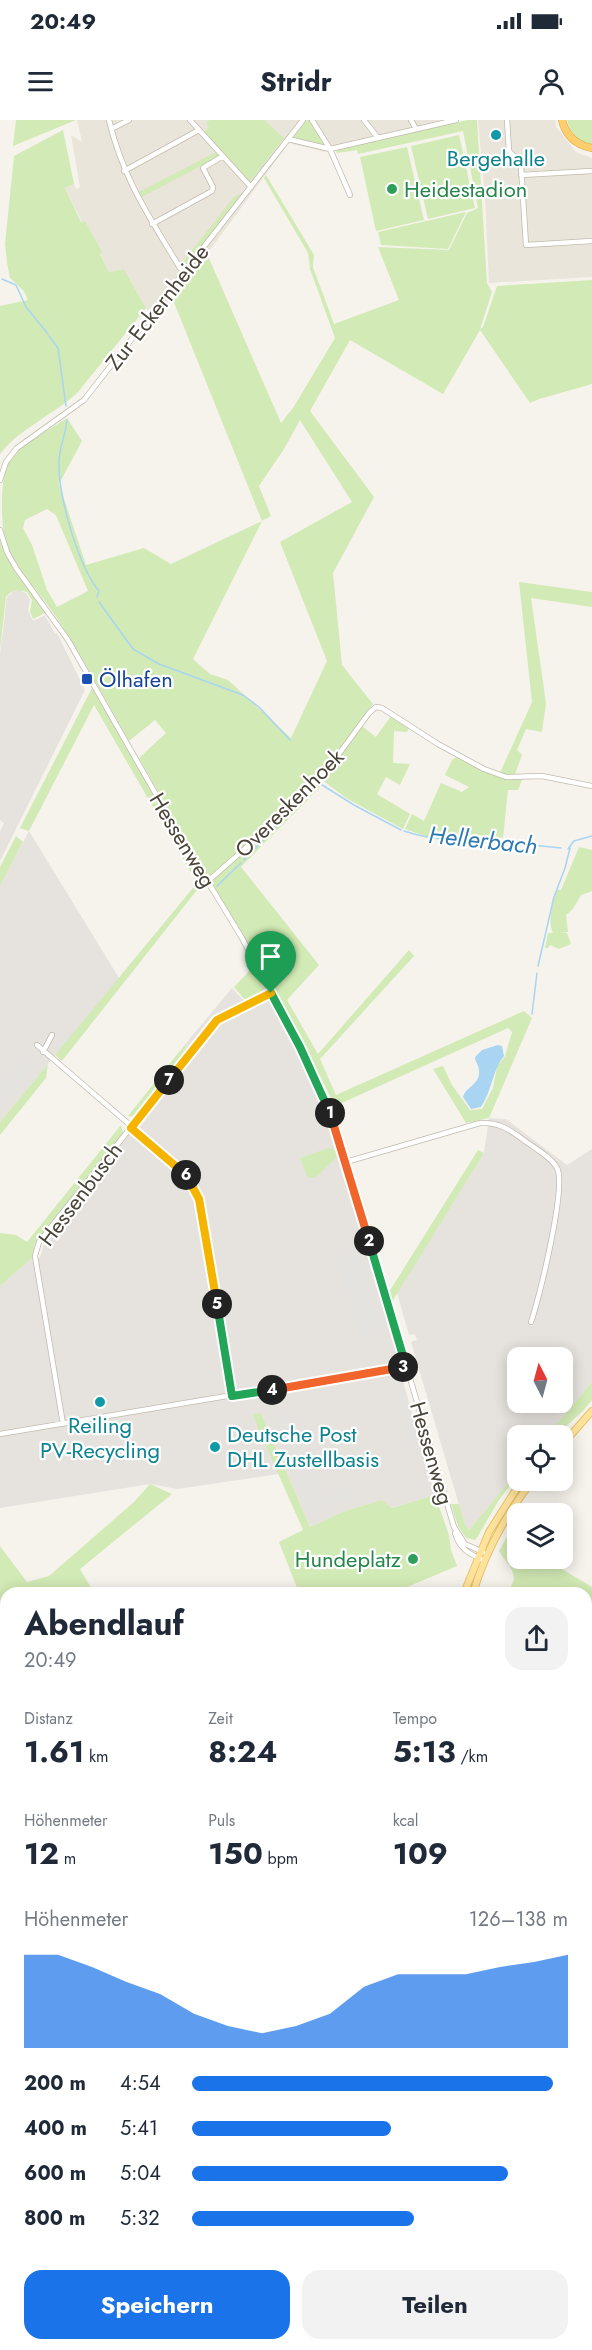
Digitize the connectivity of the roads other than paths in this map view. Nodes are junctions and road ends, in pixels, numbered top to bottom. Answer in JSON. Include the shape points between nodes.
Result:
{"nodes":[{"id":1,"x":109,"y":120,"type":"edge"},
{"id":2,"x":129,"y":120,"type":"edge"},
{"id":3,"x":190,"y":120,"type":"edge"},
{"id":4,"x":303,"y":120,"type":"edge"},
{"id":5,"x":312,"y":120,"type":"edge"},
{"id":6,"x":364,"y":120,"type":"edge"},
{"id":7,"x":411,"y":120,"type":"edge"},
{"id":8,"x":456,"y":120,"type":"edge"},
{"id":9,"x":507,"y":120,"type":"edge"},
{"id":10,"x":562,"y":120,"type":"edge"},
{"id":11,"x":111,"y":129,"type":"junction"},
{"id":12,"x":416,"y":129,"type":"junction"},
{"id":13,"x":199,"y":130,"type":"junction"},
{"id":14,"x":378,"y":138,"type":"junction"},
{"id":15,"x":288,"y":139,"type":"junction"},
{"id":16,"x":592,"y":148,"type":"edge"},
{"id":17,"x":330,"y":149,"type":"junction"},
{"id":18,"x":223,"y":156,"type":"junction"},
{"id":19,"x":124,"y":171,"type":"junction"},
{"id":20,"x":592,"y":171,"type":"edge"},
{"id":21,"x":521,"y":175,"type":"junction"},
{"id":22,"x":251,"y":187,"type":"junction"},
{"id":23,"x":350,"y":195,"type":"dead end"},
{"id":24,"x":152,"y":224,"type":"junction"},
{"id":25,"x":592,"y":241,"type":"edge"},
{"id":26,"x":185,"y":272,"type":"junction"},
{"id":27,"x":0,"y":480,"type":"edge"},
{"id":28,"x":0,"y":530,"type":"edge"},
{"id":29,"x":592,"y":786,"type":"edge"},
{"id":30,"x":207,"y":881,"type":"junction"},
{"id":31,"x":271,"y":993,"type":"junction"},
{"id":32,"x":51,"y":1035,"type":"dead end"},
{"id":33,"x":37,"y":1046,"type":"dead end"},
{"id":34,"x":43,"y":1052,"type":"junction"},
{"id":35,"x":131,"y":1128,"type":"junction"},
{"id":36,"x":346,"y":1162,"type":"junction"},
{"id":37,"x":531,"y":1322,"type":"dead end"},
{"id":38,"x":406,"y":1366,"type":"junction"},
{"id":39,"x":232,"y":1396,"type":"junction"},
{"id":40,"x":592,"y":1411,"type":"edge"},
{"id":41,"x":582,"y":1423,"type":"junction"},
{"id":42,"x":63,"y":1424,"type":"junction"},
{"id":43,"x":573,"y":1430,"type":"edge"},
{"id":44,"x":573,"y":1433,"type":"edge"},
{"id":45,"x":0,"y":1434,"type":"edge"},
{"id":46,"x":515,"y":1491,"type":"edge"},
{"id":47,"x":525,"y":1491,"type":"edge"},
{"id":48,"x":478,"y":1554,"type":"junction"},
{"id":49,"x":486,"y":1558,"type":"junction"},
{"id":50,"x":466,"y":1587,"type":"edge"},
{"id":51,"x":475,"y":1587,"type":"edge"}],
"edges":[{"from":1,"to":11,"type":"street"},
{"from":2,"to":11,"type":"street"},
{"from":3,"to":13,"type":"street"},
{"from":4,"to":15,"type":"street","name":"Zur Eckernheide"},
{"from":5,"to":17,"type":"street"},
{"from":6,"to":14,"type":"street"},
{"from":7,"to":12,"type":"street"},
{"from":8,"to":12,"type":"street"},
{"from":9,"to":21,"type":"street","via":[[509,152],[520,163]]},
{"from":10,"to":16,"type":"highway","via":[[571,137]]},
{"from":11,"to":19,"type":"street"},
{"from":12,"to":14,"type":"street"},
{"from":13,"to":18,"type":"street"},
{"from":13,"to":19,"type":"street"},
{"from":14,"to":17,"type":"street"},
{"from":15,"to":17,"type":"street"},
{"from":15,"to":22,"type":"street","name":"Zur Eckernheide"},
{"from":17,"to":23,"type":"street"},
{"from":18,"to":22,"type":"street"},
{"from":18,"to":24,"type":"street","via":[[203,168],[212,191]]},
{"from":19,"to":24,"type":"street"},
{"from":20,"to":21,"type":"street"},
{"from":21,"to":25,"type":"street","via":[[526,245]]},
{"from":22,"to":26,"type":"street","name":"Zur Eckernheide"},
{"from":24,"to":26,"type":"street"},
{"from":26,"to":27,"type":"street","name":"Zur Eckernheide","via":[[84,400],[17,448],[6,462]]},
{"from":28,"to":30,"type":"street","name":"Hessenweg","via":[[16,568],[68,640]]},
{"from":29,"to":30,"type":"street","name":"Overeskenhoek","via":[[542,777],[507,777],[484,769],[376,707],[316,782]]},
{"from":30,"to":31,"type":"street","name":"Hessenweg"},
{"from":31,"to":35,"type":"street","name":"Hessenbusch","via":[[217,1020]]},
{"from":31,"to":36,"type":"street","name":"Hessenweg","via":[[319,1085]]},
{"from":32,"to":34,"type":"street"},
{"from":33,"to":34,"type":"street"},
{"from":34,"to":35,"type":"street"},
{"from":35,"to":39,"type":"street","via":[[183,1171],[196,1192]]},
{"from":35,"to":42,"type":"street","name":"Hessenbusch","via":[[43,1235],[36,1249]]},
{"from":36,"to":37,"type":"street","via":[[480,1123],[504,1126],[544,1155],[556,1166],[560,1187],[539,1301]]},
{"from":36,"to":38,"type":"street","name":"Hessenweg"},
{"from":38,"to":39,"type":"street"},
{"from":38,"to":48,"type":"street","name":"Hessenweg","via":[[454,1527],[465,1544]]},
{"from":39,"to":42,"type":"street"},
{"from":40,"to":41,"type":"main road"},
{"from":41,"to":43,"type":"main road"},
{"from":41,"to":44,"type":"main road"},
{"from":42,"to":45,"type":"street"},
{"from":46,"to":48,"type":"main road"},
{"from":47,"to":49,"type":"main road"},
{"from":48,"to":49,"type":"street","name":"Hessenweg"},
{"from":48,"to":50,"type":"main road"},
{"from":49,"to":51,"type":"main road"}]}
